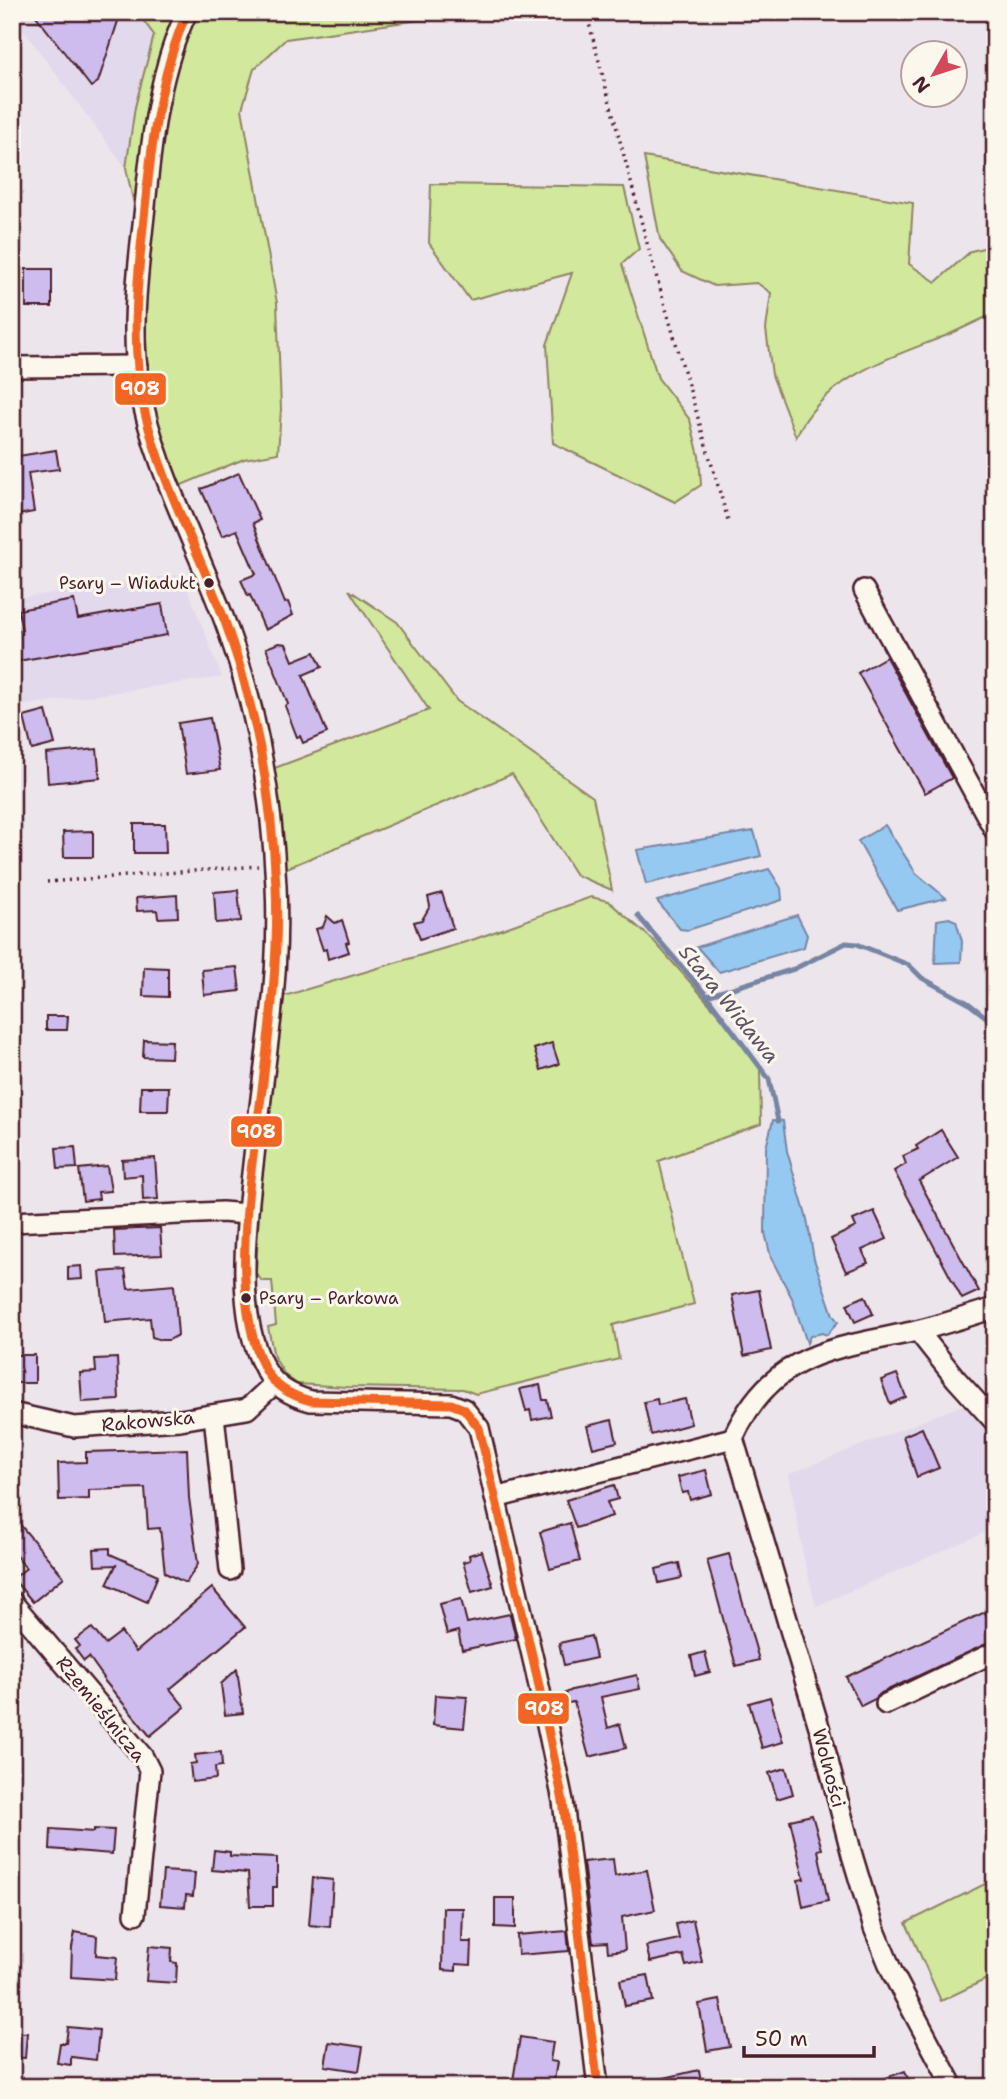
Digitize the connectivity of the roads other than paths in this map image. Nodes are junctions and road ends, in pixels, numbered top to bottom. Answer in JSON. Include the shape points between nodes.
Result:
{"nodes":[{"id":1,"x":187,"y":12,"type":"edge"},
{"id":2,"x":137,"y":366,"type":"junction"},
{"id":3,"x":12,"y":367,"type":"edge"},
{"id":4,"x":864,"y":590,"type":"dead end"},
{"id":5,"x":995,"y":831,"type":"edge"},
{"id":6,"x":247,"y":1214,"type":"junction"},
{"id":7,"x":12,"y":1222,"type":"edge"},
{"id":8,"x":995,"y":1308,"type":"edge"},
{"id":9,"x":918,"y":1331,"type":"junction"},
{"id":10,"x":275,"y":1383,"type":"junction"},
{"id":11,"x":12,"y":1413,"type":"edge"},
{"id":12,"x":214,"y":1415,"type":"junction"},
{"id":13,"x":995,"y":1422,"type":"edge"},
{"id":14,"x":733,"y":1438,"type":"junction"},
{"id":15,"x":495,"y":1498,"type":"junction"},
{"id":16,"x":230,"y":1570,"type":"dead end"},
{"id":17,"x":12,"y":1602,"type":"edge"},
{"id":18,"x":995,"y":1652,"type":"edge"},
{"id":19,"x":887,"y":1704,"type":"dead end"},
{"id":20,"x":135,"y":1914,"type":"dead end"},
{"id":21,"x":598,"y":2087,"type":"edge"},
{"id":22,"x":953,"y":2087,"type":"edge"}],
"edges":[{"from":1,"to":2,"type":"street","via":[[166,68],[149,165],[137,286]]},
{"from":2,"to":3,"type":"street"},
{"from":2,"to":6,"type":"street","via":[[161,460],[250,697],[265,771],[276,947]]},
{"from":4,"to":5,"type":"street"},
{"from":6,"to":7,"type":"street"},
{"from":6,"to":10,"type":"street","via":[[247,1307],[259,1356]]},
{"from":8,"to":9,"type":"street"},
{"from":9,"to":13,"type":"street"},
{"from":9,"to":14,"type":"street","via":[[835,1348],[794,1364],[745,1411]]},
{"from":10,"to":12,"type":"street","name":"Rakowska","via":[[247,1409]]},
{"from":10,"to":15,"type":"street","via":[[311,1401],[434,1402],[464,1409],[482,1437]]},
{"from":11,"to":12,"type":"street","name":"Rakowska","via":[[74,1427]]},
{"from":12,"to":16,"type":"street"},
{"from":14,"to":15,"type":"street"},
{"from":14,"to":22,"type":"street","name":"Wolności","via":[[874,1928]]},
{"from":15,"to":21,"type":"street","via":[[563,1801]]},
{"from":17,"to":20,"type":"street","name":"Rzemieślnicza","via":[[150,1771]]},
{"from":18,"to":19,"type":"street"}]}
